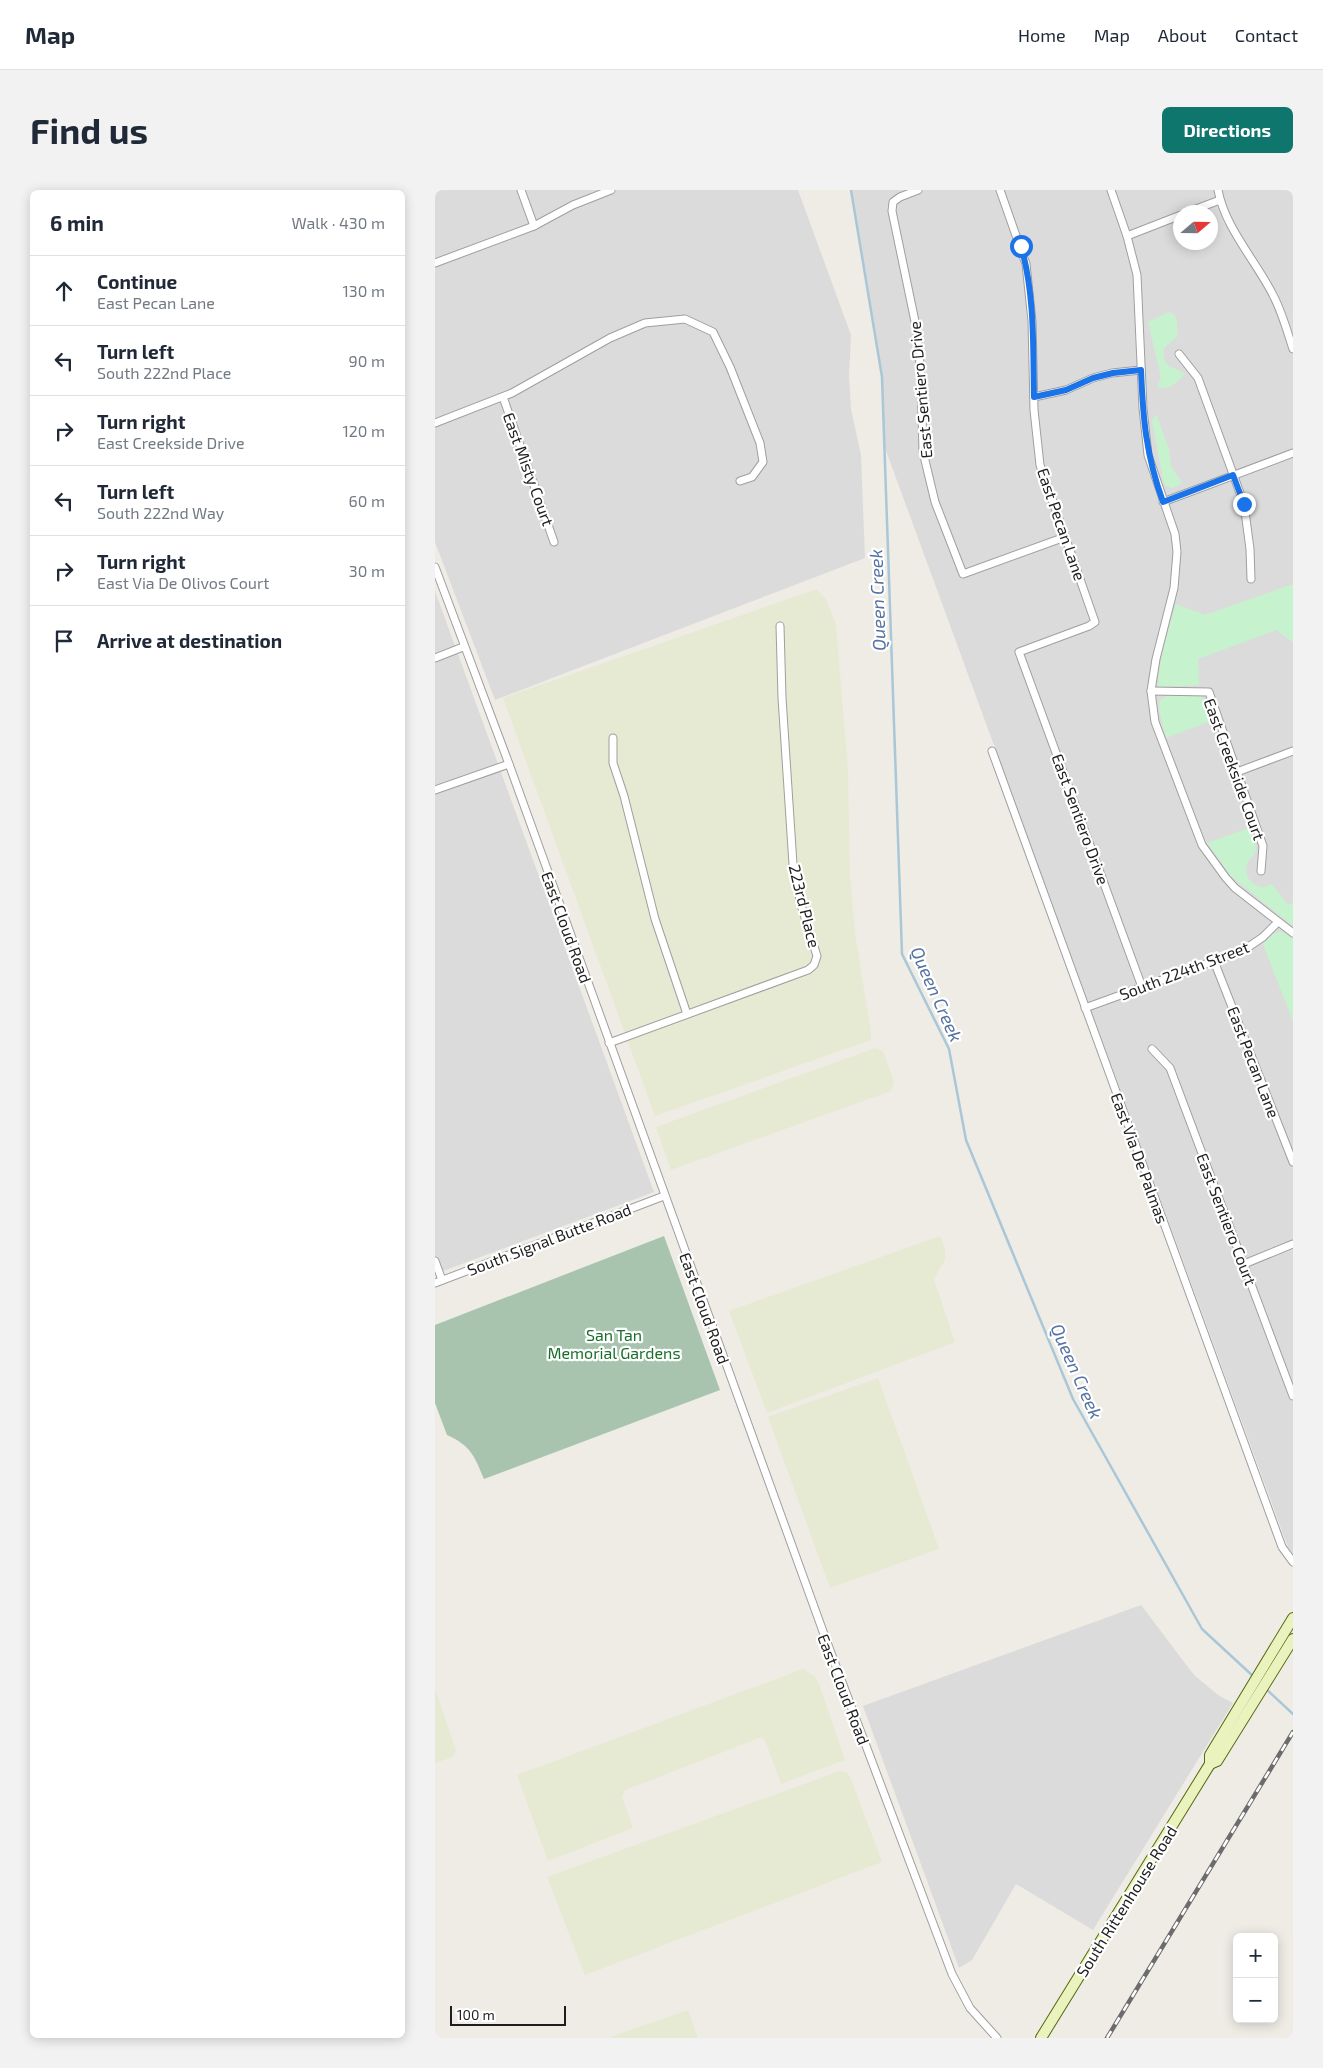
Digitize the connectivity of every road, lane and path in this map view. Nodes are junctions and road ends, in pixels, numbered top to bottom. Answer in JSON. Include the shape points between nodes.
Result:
{"nodes":[{"id":1,"x":521,"y":190,"type":"edge"},
{"id":2,"x":611,"y":190,"type":"edge"},
{"id":3,"x":918,"y":190,"type":"edge"},
{"id":4,"x":1000,"y":190,"type":"edge"},
{"id":5,"x":1111,"y":190,"type":"edge"},
{"id":6,"x":1218,"y":190,"type":"edge"},
{"id":7,"x":1220,"y":200,"type":"junction"},
{"id":8,"x":1207,"y":205,"type":"edge"},
{"id":9,"x":1173,"y":219,"type":"edge"},
{"id":10,"x":534,"y":226,"type":"junction"},
{"id":11,"x":1127,"y":236,"type":"junction"},
{"id":12,"x":435,"y":263,"type":"edge"},
{"id":13,"x":1293,"y":349,"type":"edge"},
{"id":14,"x":1179,"y":354,"type":"dead end"},
{"id":15,"x":1141,"y":370,"type":"junction"},
{"id":16,"x":503,"y":397,"type":"junction"},
{"id":17,"x":1034,"y":397,"type":"junction"},
{"id":18,"x":435,"y":423,"type":"edge"},
{"id":19,"x":1293,"y":453,"type":"edge"},
{"id":20,"x":1233,"y":475,"type":"junction"},
{"id":21,"x":740,"y":481,"type":"dead end"},
{"id":22,"x":1163,"y":502,"type":"junction"},
{"id":23,"x":1065,"y":537,"type":"junction"},
{"id":24,"x":554,"y":542,"type":"dead end"},
{"id":25,"x":435,"y":567,"type":"edge"},
{"id":26,"x":1251,"y":579,"type":"dead end"},
{"id":27,"x":780,"y":626,"type":"dead end"},
{"id":28,"x":463,"y":647,"type":"junction"},
{"id":29,"x":1019,"y":652,"type":"joint"},
{"id":30,"x":435,"y":658,"type":"edge"},
{"id":31,"x":1151,"y":691,"type":"junction"},
{"id":32,"x":613,"y":738,"type":"dead end"},
{"id":33,"x":992,"y":751,"type":"dead end"},
{"id":34,"x":1293,"y":751,"type":"edge"},
{"id":35,"x":509,"y":764,"type":"junction"},
{"id":36,"x":1237,"y":772,"type":"junction"},
{"id":37,"x":435,"y":790,"type":"edge"},
{"id":38,"x":1261,"y":871,"type":"dead end"},
{"id":39,"x":1278,"y":922,"type":"junction"},
{"id":40,"x":1293,"y":933,"type":"edge"},
{"id":41,"x":1214,"y":961,"type":"junction"},
{"id":42,"x":1142,"y":987,"type":"junction"},
{"id":43,"x":1085,"y":1008,"type":"junction"},
{"id":44,"x":687,"y":1014,"type":"junction"},
{"id":45,"x":609,"y":1043,"type":"junction"},
{"id":46,"x":1152,"y":1049,"type":"dead end"},
{"id":47,"x":1293,"y":1162,"type":"edge"},
{"id":48,"x":664,"y":1196,"type":"junction"},
{"id":49,"x":1293,"y":1244,"type":"edge"},
{"id":50,"x":435,"y":1260,"type":"edge"},
{"id":51,"x":1244,"y":1264,"type":"junction"},
{"id":52,"x":439,"y":1281,"type":"edge"},
{"id":53,"x":1293,"y":1396,"type":"edge"},
{"id":54,"x":1293,"y":1562,"type":"edge"},
{"id":55,"x":1293,"y":1618,"type":"edge"},
{"id":56,"x":1288,"y":1640,"type":"edge"},
{"id":57,"x":997,"y":2038,"type":"edge"},
{"id":58,"x":1041,"y":2038,"type":"edge"}],
"edges":[{"from":1,"to":10,"type":"street"},
{"from":2,"to":10,"type":"street","via":[[573,205]]},
{"from":3,"to":23,"type":"street","name":"East Sentiero Drive","via":[[893,202],[892,211],[917,331],[923,452],[935,502],[963,574]]},
{"from":4,"to":17,"type":"street","name":"East Pecan Lane","via":[[1026,264]]},
{"from":5,"to":11,"type":"street"},
{"from":6,"to":7,"type":"street"},
{"from":7,"to":8,"type":"street"},
{"from":7,"to":13,"type":"street","via":[[1274,296]]},
{"from":9,"to":11,"type":"street"},
{"from":10,"to":12,"type":"street"},
{"from":11,"to":15,"type":"street","via":[[1137,275]]},
{"from":14,"to":20,"type":"street","via":[[1198,378]]},
{"from":15,"to":17,"type":"street","via":[[1093,378],[1066,390]]},
{"from":15,"to":22,"type":"street","via":[[1147,447]]},
{"from":16,"to":18,"type":"street"},
{"from":16,"to":21,"type":"street","via":[[610,338],[645,323],[685,319],[713,332],[760,443],[763,462],[752,477]]},
{"from":16,"to":24,"type":"street","name":"East Misty Court"},
{"from":17,"to":23,"type":"street","name":"East Pecan Lane","via":[[1040,465]]},
{"from":19,"to":20,"type":"street"},
{"from":20,"to":22,"type":"street"},
{"from":20,"to":26,"type":"street","via":[[1244,504]]},
{"from":22,"to":31,"type":"street","via":[[1175,534],[1177,570]]},
{"from":23,"to":29,"type":"street","name":"East Pecan Lane","via":[[1095,622]]},
{"from":25,"to":28,"type":"street","name":"East Cloud Road"},
{"from":27,"to":44,"type":"street","name":"223rd Place","via":[[793,864],[801,905],[817,956],[808,970]]},
{"from":28,"to":30,"type":"street"},
{"from":28,"to":35,"type":"street","name":"East Cloud Road"},
{"from":29,"to":42,"type":"street","name":"East Sentiero Drive"},
{"from":31,"to":36,"type":"street","name":"East Creekside Court","via":[[1209,692]]},
{"from":31,"to":39,"type":"street","via":[[1155,722],[1196,835],[1235,888]]},
{"from":32,"to":44,"type":"street","via":[[613,763],[655,919]]},
{"from":33,"to":43,"type":"street","name":"East Via De Palmas"},
{"from":34,"to":36,"type":"street"},
{"from":35,"to":37,"type":"street"},
{"from":35,"to":45,"type":"street","name":"East Cloud Road"},
{"from":36,"to":38,"type":"street","name":"East Creekside Court","via":[[1263,846]]},
{"from":39,"to":40,"type":"street"},
{"from":39,"to":41,"type":"street","name":"South 224th Street","via":[[1250,946]]},
{"from":41,"to":42,"type":"street","name":"South 224th Street"},
{"from":41,"to":47,"type":"street","name":"East Pecan Lane"},
{"from":42,"to":43,"type":"street","name":"South 224th Street"},
{"from":43,"to":54,"type":"street","name":"East Via De Palmas","via":[[1282,1547]]},
{"from":44,"to":45,"type":"street","name":"223rd Place"},
{"from":45,"to":48,"type":"street","name":"East Cloud Road"},
{"from":46,"to":51,"type":"street","name":"East Sentiero Court","via":[[1170,1068]]},
{"from":48,"to":52,"type":"street","name":"South Signal Butte Road"},
{"from":48,"to":57,"type":"street","name":"East Cloud Road","via":[[952,1974],[970,2008]]},
{"from":49,"to":51,"type":"street"},
{"from":50,"to":52,"type":"street"},
{"from":51,"to":53,"type":"street","name":"East Sentiero Court"},
{"from":55,"to":56,"type":"main road","name":"South Rittenhouse Road"},
{"from":56,"to":58,"type":"main road","name":"South Rittenhouse Road","via":[[1248,1702],[1217,1760],[1210,1764]]}]}
